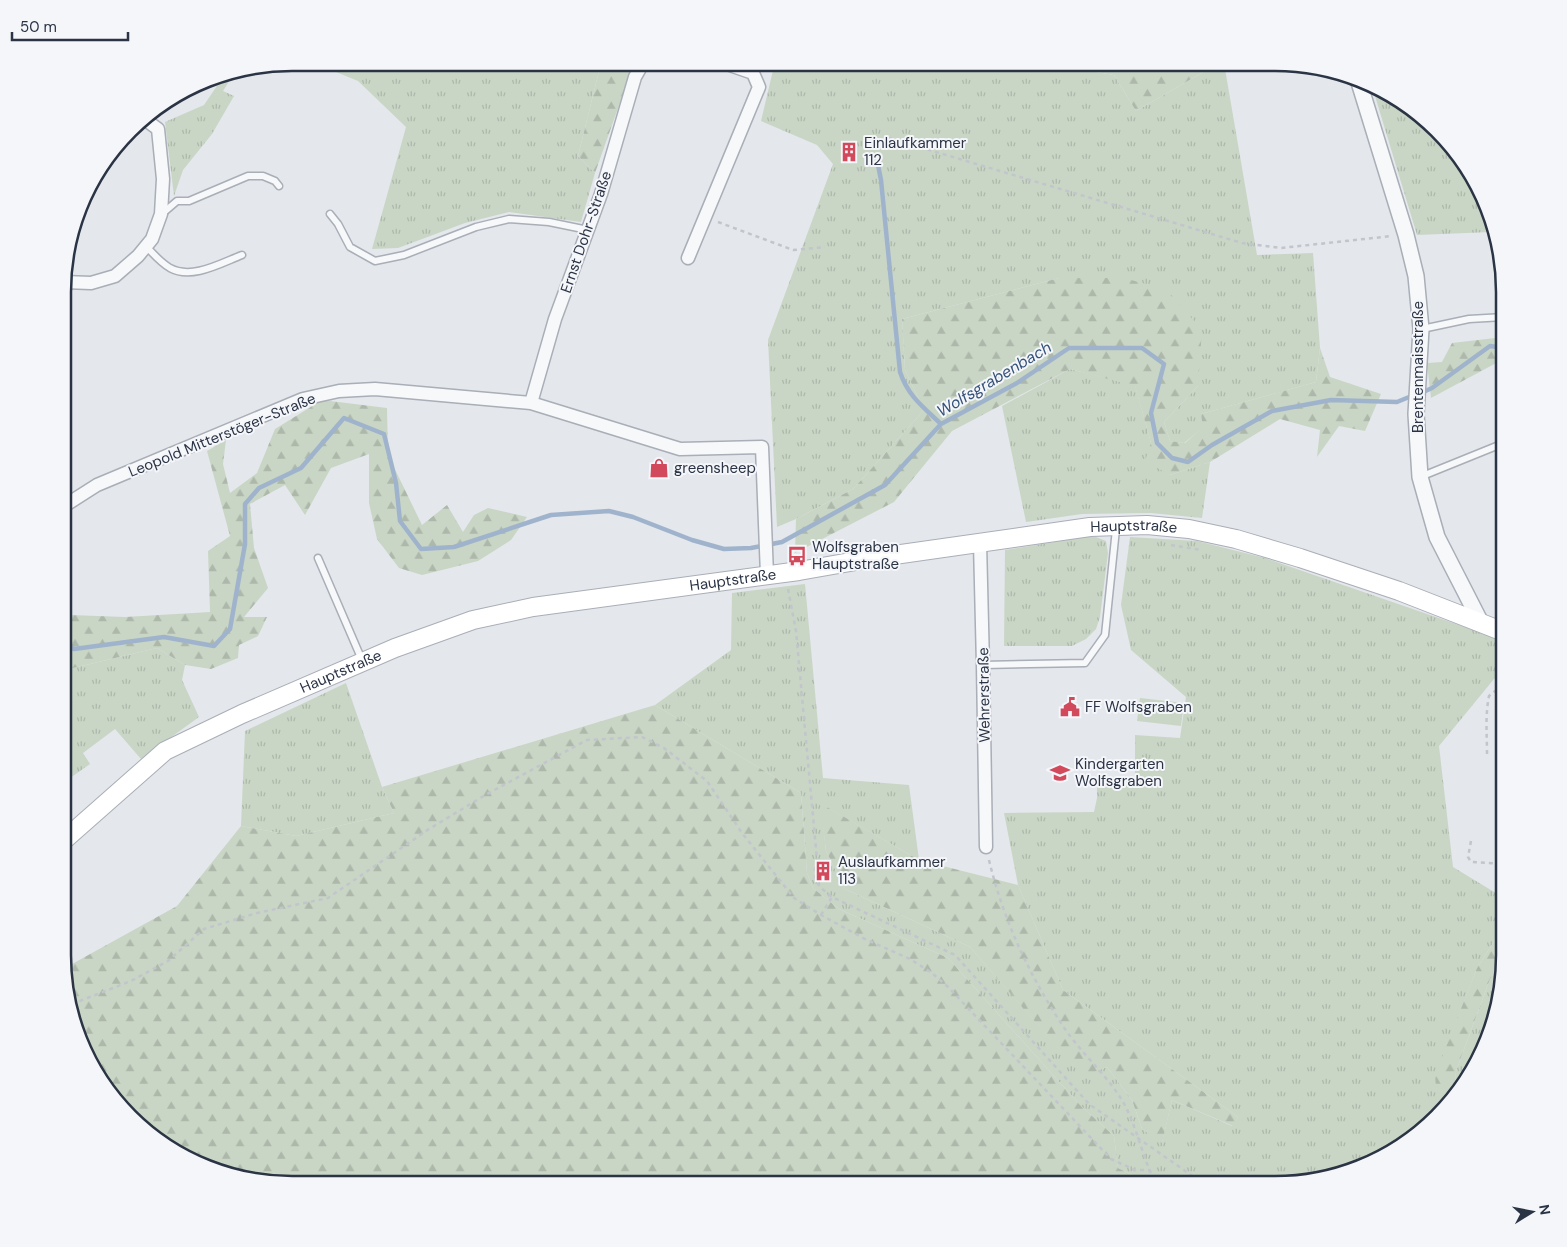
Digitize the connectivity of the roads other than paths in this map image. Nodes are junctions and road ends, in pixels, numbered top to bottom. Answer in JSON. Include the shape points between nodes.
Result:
{"nodes":[{"id":1,"x":638,"y":71,"type":"edge"},
{"id":2,"x":747,"y":71,"type":"edge"},
{"id":3,"x":1361,"y":89,"type":"edge"},
{"id":4,"x":150,"y":123,"type":"edge"},
{"id":5,"x":279,"y":186,"type":"dead end"},
{"id":6,"x":161,"y":214,"type":"junction"},
{"id":7,"x":330,"y":214,"type":"dead end"},
{"id":8,"x":588,"y":230,"type":"junction"},
{"id":9,"x":146,"y":246,"type":"junction"},
{"id":10,"x":242,"y":255,"type":"dead end"},
{"id":11,"x":688,"y":258,"type":"dead end"},
{"id":12,"x":72,"y":282,"type":"edge"},
{"id":13,"x":1496,"y":317,"type":"edge"},
{"id":14,"x":1420,"y":329,"type":"junction"},
{"id":15,"x":530,"y":403,"type":"junction"},
{"id":16,"x":1496,"y":446,"type":"edge"},
{"id":17,"x":1420,"y":477,"type":"junction"},
{"id":18,"x":71,"y":502,"type":"edge"},
{"id":19,"x":1116,"y":525,"type":"junction"},
{"id":20,"x":980,"y":544,"type":"junction"},
{"id":21,"x":318,"y":558,"type":"dead end"},
{"id":22,"x":767,"y":575,"type":"junction"},
{"id":23,"x":1480,"y":621,"type":"junction"},
{"id":24,"x":1496,"y":628,"type":"edge"},
{"id":25,"x":363,"y":662,"type":"junction"},
{"id":26,"x":983,"y":665,"type":"junction"},
{"id":27,"x":71,"y":834,"type":"edge"},
{"id":28,"x":986,"y":847,"type":"road end"}],
"edges":[{"from":1,"to":8,"type":"street","name":"Ernst Dohr-Straße"},
{"from":2,"to":11,"type":"street","via":[[753,73],[759,87]]},
{"from":3,"to":14,"type":"street","name":"Brentenmaisstraße","via":[[1406,234],[1416,276]]},
{"from":4,"to":6,"type":"street","via":[[158,129],[163,179]]},
{"from":5,"to":6,"type":"lane","via":[[262,176],[248,176],[189,201],[177,201]]},
{"from":6,"to":9,"type":"street"},
{"from":7,"to":8,"type":"lane","via":[[350,247],[375,261],[404,256],[476,227],[509,219],[550,222]]},
{"from":8,"to":15,"type":"street","name":"Ernst Dohr-Straße","via":[[555,319]]},
{"from":9,"to":10,"type":"lane","via":[[171,269],[186,272],[203,270]]},
{"from":9,"to":12,"type":"street","via":[[115,276],[91,283]]},
{"from":13,"to":14,"type":"lane","via":[[1469,319]]},
{"from":14,"to":17,"type":"street","name":"Brentenmaisstraße","via":[[1416,414]]},
{"from":15,"to":18,"type":"street","name":"Leopold Mitterstöger-Straße","via":[[375,389],[339,391],[303,399],[96,486]]},
{"from":15,"to":22,"type":"street","name":"Leopold Mitterstöger-Straße","via":[[680,449],[762,447]]},
{"from":16,"to":17,"type":"lane"},
{"from":17,"to":23,"type":"street","name":"Brentenmaisstraße","via":[[1437,537]]},
{"from":19,"to":20,"type":"main road","name":"Hauptstraße"},
{"from":19,"to":23,"type":"main road","name":"Hauptstraße","via":[[1166,526],[1236,539],[1390,588]]},
{"from":19,"to":26,"type":"lane","via":[[1105,635],[1085,663]]},
{"from":20,"to":22,"type":"main road","name":"Hauptstraße"},
{"from":20,"to":26,"type":"street","name":"Wehrerstraße"},
{"from":21,"to":25,"type":"lane"},
{"from":22,"to":25,"type":"main road","name":"Hauptstraße","via":[[533,606],[473,620]]},
{"from":23,"to":24,"type":"main road","name":"Hauptstraße"},
{"from":25,"to":27,"type":"main road","name":"Hauptstraße","via":[[165,751]]},
{"from":26,"to":28,"type":"street","name":"Wehrerstraße"}]}
